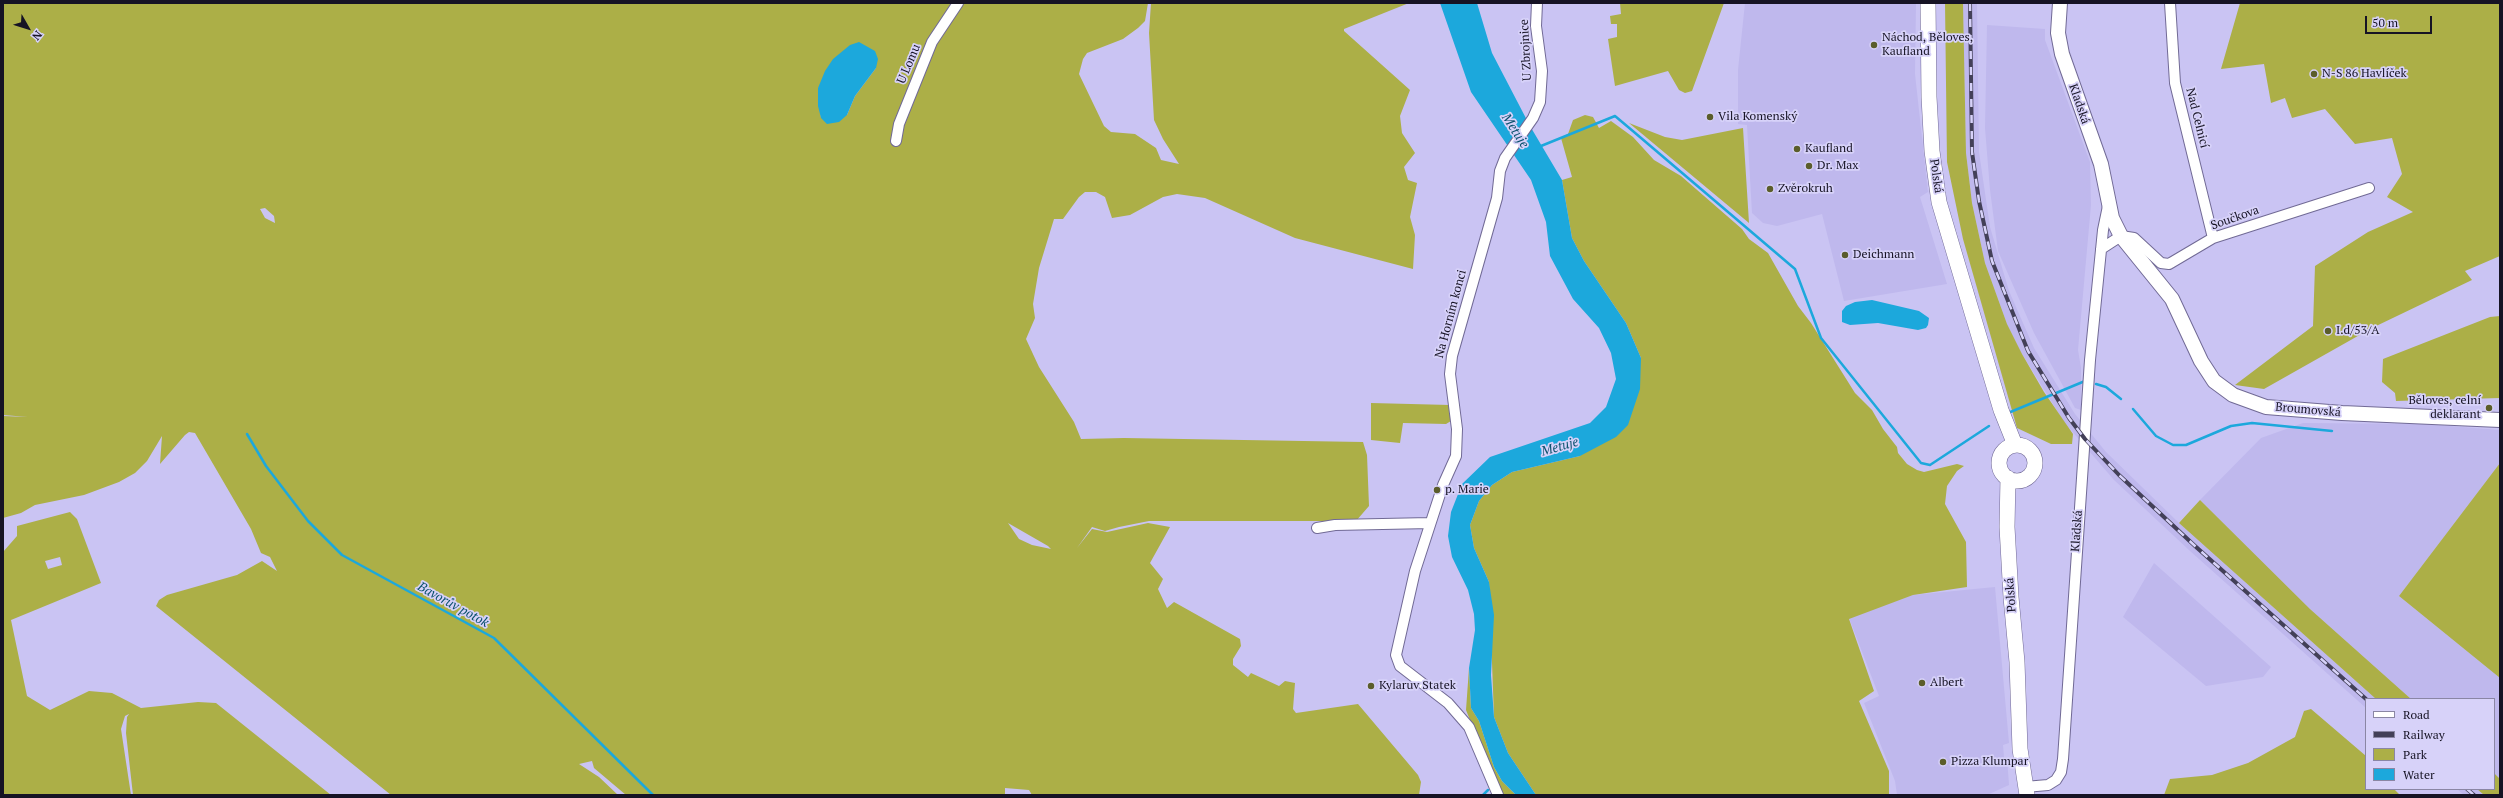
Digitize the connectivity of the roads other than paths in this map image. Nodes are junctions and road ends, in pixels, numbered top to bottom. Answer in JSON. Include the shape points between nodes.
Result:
{"nodes":[{"id":1,"x":958,"y":3,"type":"edge"},
{"id":2,"x":1538,"y":3,"type":"edge"},
{"id":3,"x":1928,"y":3,"type":"edge"},
{"id":4,"x":2060,"y":3,"type":"edge"},
{"id":5,"x":2170,"y":3,"type":"edge"},
{"id":6,"x":896,"y":141,"type":"dead end"},
{"id":7,"x":1504,"y":158,"type":"joint"},
{"id":8,"x":2369,"y":188,"type":"dead end"},
{"id":9,"x":2108,"y":204,"type":"junction"},
{"id":10,"x":2121,"y":236,"type":"junction"},
{"id":11,"x":2213,"y":238,"type":"junction"},
{"id":12,"x":2101,"y":249,"type":"junction"},
{"id":13,"x":2172,"y":299,"type":"joint"},
{"id":14,"x":2500,"y":420,"type":"edge"},
{"id":15,"x":2009,"y":448,"type":"junction"},
{"id":16,"x":2013,"y":479,"type":"junction"},
{"id":17,"x":1430,"y":523,"type":"junction"},
{"id":18,"x":1317,"y":528,"type":"dead end"},
{"id":19,"x":2031,"y":791,"type":"edge"},
{"id":20,"x":1498,"y":795,"type":"edge"}],
"edges":[{"from":1,"to":6,"type":"street","name":"U Lomu","via":[[932,42],[899,124]]},
{"from":2,"to":7,"type":"street","name":"U Zbrojnice","via":[[1536,26],[1542,71],[1540,102],[1534,118]]},
{"from":3,"to":15,"type":"main road","name":"Polská","via":[[1929,97],[1935,178],[1956,264],[1981,342]]},
{"from":4,"to":9,"type":"main road","name":"Kladská","via":[[2058,33],[2062,54],[2101,164]]},
{"from":5,"to":11,"type":"street","name":"Nad Celnicí","via":[[2175,83]]},
{"from":7,"to":17,"type":"street","name":"Na Horním konci","via":[[1497,198],[1452,356],[1450,374],[1457,450]]},
{"from":8,"to":11,"type":"street","name":"Součkova"},
{"from":9,"to":10,"type":"main road","name":"Kladská"},
{"from":9,"to":12,"type":"street","name":"Kladská"},
{"from":10,"to":11,"type":"street","name":"Součkova","via":[[2134,238],[2165,264]]},
{"from":10,"to":12,"type":"street"},
{"from":10,"to":13,"type":"main road","name":"Kladská"},
{"from":12,"to":19,"type":"street","name":"Kladská","via":[[2090,360],[2063,759],[2061,772],[2056,780]]},
{"from":13,"to":14,"type":"main road","name":"Broumovská","via":[[2208,372],[2224,389],[2247,402],[2342,413]]},
{"from":15,"to":16,"type":"main road","via":[[2000,458],[1999,466]]},
{"from":15,"to":16,"type":"main road","via":[[2028,448],[2035,460],[2034,469],[2029,476]]},
{"from":16,"to":19,"type":"main road","name":"Polská","via":[[2007,527],[2017,662]]},
{"from":17,"to":18,"type":"street","via":[[1335,525]]},
{"from":17,"to":20,"type":"street","name":"Na Horním konci","via":[[1415,571],[1396,655],[1400,666],[1448,703],[1469,728]]}]}
